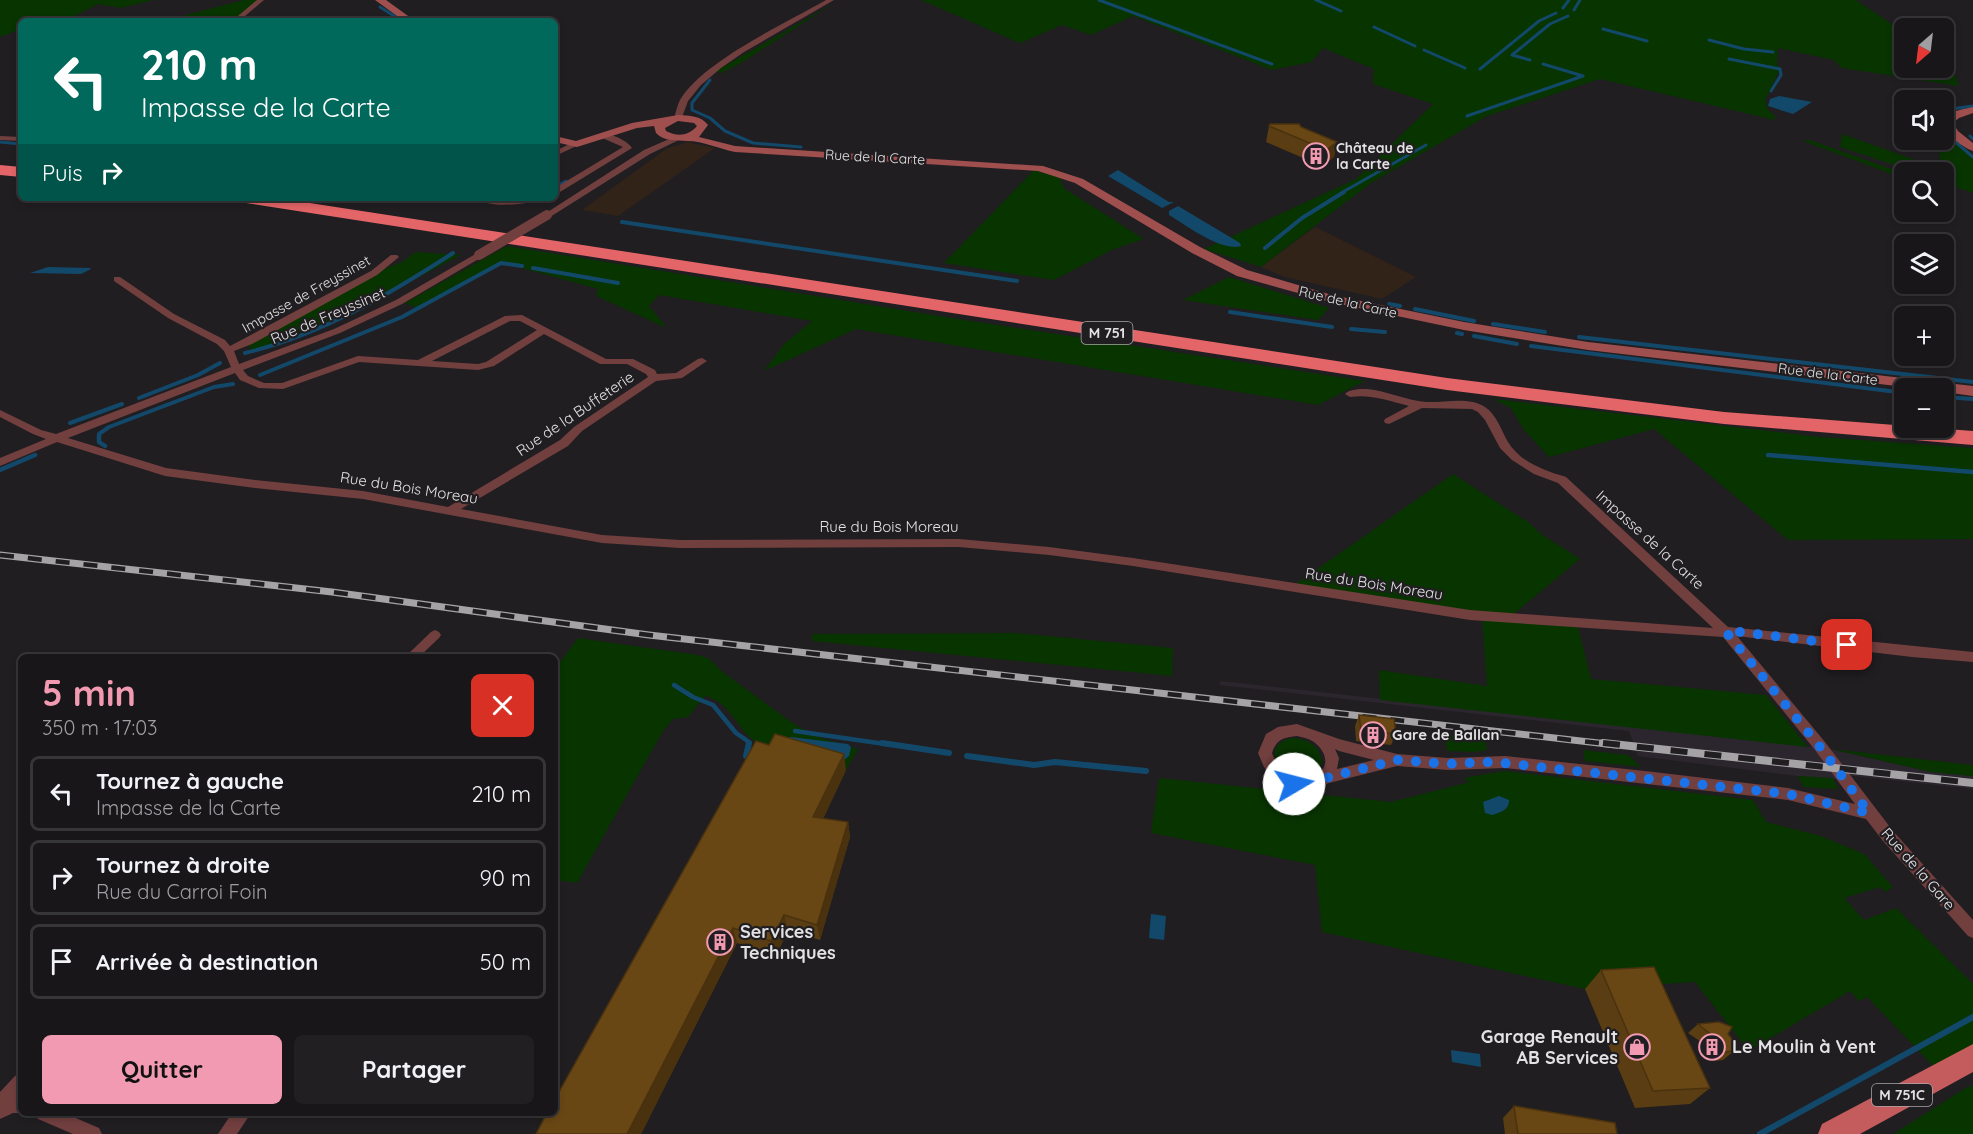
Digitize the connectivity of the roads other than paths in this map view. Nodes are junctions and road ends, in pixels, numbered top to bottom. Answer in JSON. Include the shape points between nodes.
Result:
{"nodes":[{"id":1,"x":261,"y":0,"type":"edge"},
{"id":2,"x":380,"y":0,"type":"edge"},
{"id":3,"x":831,"y":0,"type":"edge"},
{"id":4,"x":239,"y":18,"type":"edge"},
{"id":5,"x":406,"y":18,"type":"edge"},
{"id":6,"x":1970,"y":113,"type":"edge"},
{"id":7,"x":673,"y":120,"type":"junction"},
{"id":8,"x":703,"y":126,"type":"junction"},
{"id":9,"x":623,"y":130,"type":"junction"},
{"id":10,"x":660,"y":132,"type":"junction"},
{"id":11,"x":603,"y":135,"type":"junction"},
{"id":12,"x":0,"y":138,"type":"edge"},
{"id":13,"x":683,"y":138,"type":"junction"},
{"id":14,"x":18,"y":139,"type":"edge"},
{"id":15,"x":558,"y":140,"type":"edge"},
{"id":16,"x":577,"y":144,"type":"junction"},
{"id":17,"x":1973,"y":148,"type":"edge"},
{"id":18,"x":747,"y":149,"type":"junction"},
{"id":19,"x":647,"y":152,"type":"junction"},
{"id":20,"x":558,"y":153,"type":"edge"},
{"id":21,"x":0,"y":161,"type":"edge"},
{"id":22,"x":18,"y":163,"type":"edge"},
{"id":23,"x":0,"y":170,"type":"edge"},
{"id":24,"x":18,"y":172,"type":"edge"},
{"id":25,"x":558,"y":190,"type":"edge"},
{"id":26,"x":265,"y":201,"type":"edge"},
{"id":27,"x":331,"y":201,"type":"edge"},
{"id":28,"x":496,"y":201,"type":"edge"},
{"id":29,"x":520,"y":201,"type":"edge"},
{"id":30,"x":394,"y":257,"type":"dead end"},
{"id":31,"x":117,"y":279,"type":"dead end"},
{"id":32,"x":544,"y":330,"type":"junction"},
{"id":33,"x":229,"y":350,"type":"junction"},
{"id":34,"x":702,"y":361,"type":"dead end"},
{"id":35,"x":420,"y":363,"type":"junction"},
{"id":36,"x":237,"y":369,"type":"junction"},
{"id":37,"x":653,"y":378,"type":"junction"},
{"id":38,"x":1973,"y":391,"type":"edge"},
{"id":39,"x":1353,"y":397,"type":"dead end"},
{"id":40,"x":1419,"y":405,"type":"junction"},
{"id":41,"x":0,"y":413,"type":"edge"},
{"id":42,"x":1894,"y":420,"type":"edge"},
{"id":43,"x":1389,"y":421,"type":"dead end"},
{"id":44,"x":1954,"y":425,"type":"edge"},
{"id":45,"x":1973,"y":426,"type":"edge"},
{"id":46,"x":57,"y":438,"type":"junction"},
{"id":47,"x":1973,"y":438,"type":"edge"},
{"id":48,"x":0,"y":462,"type":"edge"},
{"id":49,"x":450,"y":510,"type":"junction"},
{"id":50,"x":1726,"y":632,"type":"junction"},
{"id":51,"x":435,"y":634,"type":"dead end"},
{"id":52,"x":414,"y":654,"type":"edge"},
{"id":53,"x":1973,"y":657,"type":"edge"},
{"id":54,"x":1317,"y":737,"type":"junction"},
{"id":55,"x":1397,"y":760,"type":"junction"},
{"id":56,"x":1326,"y":778,"type":"junction"},
{"id":57,"x":1869,"y":813,"type":"junction"},
{"id":58,"x":1973,"y":931,"type":"edge"},
{"id":59,"x":1973,"y":1057,"type":"edge"},
{"id":60,"x":18,"y":1086,"type":"edge"},
{"id":61,"x":18,"y":1106,"type":"edge"},
{"id":62,"x":0,"y":1108,"type":"edge"},
{"id":63,"x":51,"y":1116,"type":"edge"},
{"id":64,"x":240,"y":1116,"type":"edge"},
{"id":65,"x":93,"y":1134,"type":"edge"},
{"id":66,"x":227,"y":1134,"type":"edge"},
{"id":67,"x":1832,"y":1134,"type":"edge"}],
"edges":[{"from":1,"to":4,"type":"street"},
{"from":2,"to":5,"type":"street"},
{"from":3,"to":7,"type":"street","via":[[707,74],[685,97]]},
{"from":6,"to":17,"type":"street","via":[[1950,118],[1948,123]]},
{"from":7,"to":8,"type":"street","name":"Rue de la Carte","via":[[698,120]]},
{"from":7,"to":9,"type":"street"},
{"from":7,"to":10,"type":"street","via":[[662,124]]},
{"from":8,"to":13,"type":"street","via":[[696,134]]},
{"from":8,"to":18,"type":"street","name":"Rue de la Carte"},
{"from":9,"to":10,"type":"street"},
{"from":9,"to":11,"type":"street"},
{"from":10,"to":13,"type":"street","name":"Rue de la Carte"},
{"from":10,"to":19,"type":"street"},
{"from":11,"to":16,"type":"street"},
{"from":11,"to":25,"type":"street","via":[[628,148]]},
{"from":12,"to":14,"type":"street"},
{"from":13,"to":18,"type":"street","name":"Rue de la Carte"},
{"from":13,"to":19,"type":"street"},
{"from":15,"to":16,"type":"street"},
{"from":16,"to":20,"type":"street"},
{"from":18,"to":38,"type":"street","name":"Rue de la Carte","via":[[1048,170],[1078,181],[1242,273],[1298,291],[1464,326],[1588,346]]},
{"from":19,"to":36,"type":"street","name":"Rue de Freyssinet","bridge":true,"via":[[399,302]]},
{"from":21,"to":22,"type":"highway"},
{"from":23,"to":24,"type":"highway"},
{"from":26,"to":47,"type":"highway","number":"M 751","via":[[1414,380],[1724,418]]},
{"from":27,"to":42,"type":"highway","number":"M 751","via":[[1404,366],[1664,399]]},
{"from":28,"to":29,"type":"street"},
{"from":30,"to":33,"type":"street","name":"Impasse de Freyssinet","via":[[374,273]]},
{"from":31,"to":33,"type":"street"},
{"from":32,"to":35,"type":"street","via":[[484,366]]},
{"from":32,"to":35,"type":"street","name":"Rue de la Buffeterie","via":[[522,318],[508,318]]},
{"from":32,"to":37,"type":"street","name":"Rue de la Buffeterie","via":[[604,362],[635,363],[651,372]]},
{"from":33,"to":36,"type":"street"},
{"from":34,"to":37,"type":"street","name":"Rue de la Buffeterie","via":[[678,376]]},
{"from":35,"to":36,"type":"street","via":[[358,359],[273,387],[244,378]]},
{"from":36,"to":46,"type":"street","name":"Rue de Freyssinet"},
{"from":37,"to":49,"type":"street","name":"Rue de la Buffeterie","via":[[578,429],[564,443]]},
{"from":39,"to":40,"type":"street","name":"Impasse de la Carte","via":[[1368,393]]},
{"from":40,"to":43,"type":"street"},
{"from":40,"to":50,"type":"street","name":"Impasse de la Carte","via":[[1463,404],[1481,410],[1516,458],[1562,480]]},
{"from":41,"to":46,"type":"street","name":"Rue du Bois Moreau"},
{"from":44,"to":45,"type":"highway"},
{"from":46,"to":48,"type":"street","name":"Rue de Freyssinet"},
{"from":46,"to":49,"type":"street","name":"Rue du Bois Moreau","via":[[165,472],[363,495]]},
{"from":49,"to":50,"type":"street","name":"Rue du Bois Moreau","via":[[583,536],[680,544],[959,543],[1049,551],[1470,615]]},
{"from":50,"to":53,"type":"street","name":"Rue du Bois Moreau"},
{"from":50,"to":57,"type":"street","name":"Impasse de la Carte"},
{"from":51,"to":52,"type":"street"},
{"from":54,"to":55,"type":"street"},
{"from":54,"to":56,"type":"street","via":[[1331,753],[1333,762]]},
{"from":54,"to":56,"type":"street","via":[[1298,730],[1278,733],[1266,745],[1267,763],[1273,772],[1294,784],[1317,784]]},
{"from":55,"to":56,"type":"street"},
{"from":55,"to":57,"type":"street","via":[[1448,764],[1505,762],[1654,778],[1788,794]]},
{"from":57,"to":58,"type":"street","name":"Rue de la Gare"},
{"from":59,"to":67,"type":"main road","number":"M 751C"},
{"from":60,"to":62,"type":"street"},
{"from":61,"to":62,"type":"street"},
{"from":63,"to":65,"type":"street"},
{"from":64,"to":66,"type":"street"}]}
